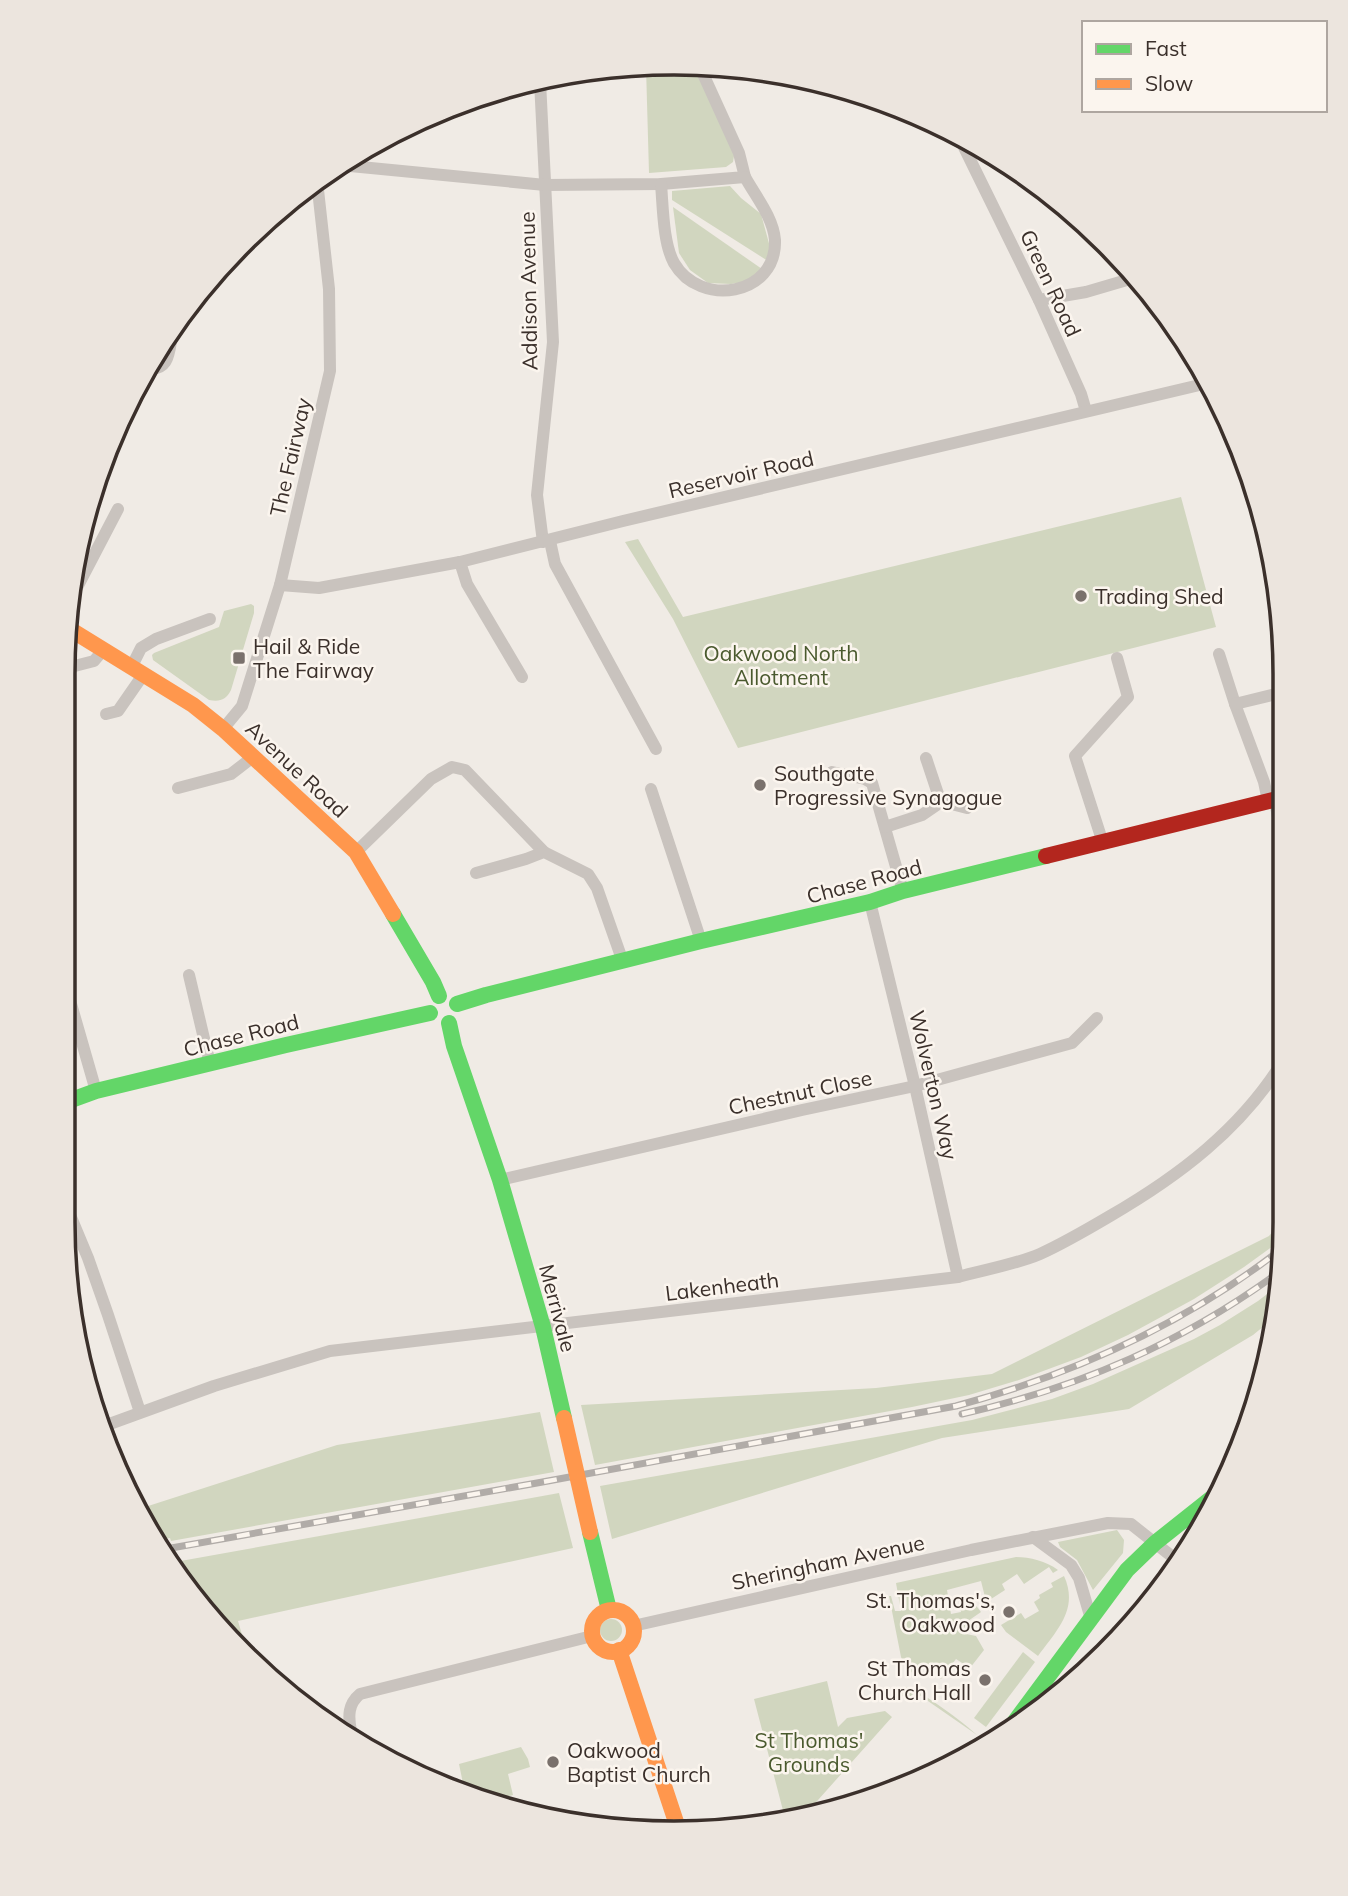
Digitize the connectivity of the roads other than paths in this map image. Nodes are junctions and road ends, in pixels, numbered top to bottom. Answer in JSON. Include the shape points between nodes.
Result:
{"nodes":[{"id":1,"x":704,"y":77,"type":"edge"},
{"id":2,"x":540,"y":91,"type":"edge"},
{"id":3,"x":966,"y":151,"type":"edge"},
{"id":4,"x":356,"y":167,"type":"edge"},
{"id":5,"x":745,"y":177,"type":"junction"},
{"id":6,"x":661,"y":184,"type":"junction"},
{"id":7,"x":545,"y":185,"type":"junction"},
{"id":8,"x":318,"y":193,"type":"edge"},
{"id":9,"x":1125,"y":280,"type":"edge"},
{"id":10,"x":1040,"y":300,"type":"junction"},
{"id":11,"x":1198,"y":385,"type":"edge"},
{"id":12,"x":1086,"y":411,"type":"junction"},
{"id":13,"x":118,"y":509,"type":"dead end"},
{"id":14,"x":546,"y":542,"type":"junction"},
{"id":15,"x":460,"y":562,"type":"junction"},
{"id":16,"x":84,"y":574,"type":"edge"},
{"id":17,"x":280,"y":585,"type":"junction"},
{"id":18,"x":210,"y":619,"type":"dead end"},
{"id":19,"x":77,"y":633,"type":"edge"},
{"id":20,"x":104,"y":649,"type":"junction"},
{"id":21,"x":1219,"y":654,"type":"dead end"},
{"id":22,"x":1117,"y":658,"type":"dead end"},
{"id":23,"x":75,"y":666,"type":"edge"},
{"id":24,"x":137,"y":670,"type":"junction"},
{"id":25,"x":523,"y":677,"type":"dead end"},
{"id":26,"x":1273,"y":694,"type":"edge"},
{"id":27,"x":1234,"y":704,"type":"junction"},
{"id":28,"x":106,"y":714,"type":"dead end"},
{"id":29,"x":223,"y":729,"type":"junction"},
{"id":30,"x":656,"y":749,"type":"dead end"},
{"id":31,"x":253,"y":757,"type":"junction"},
{"id":32,"x":926,"y":758,"type":"dead end"},
{"id":33,"x":832,"y":772,"type":"dead end"},
{"id":34,"x":178,"y":788,"type":"dead end"},
{"id":35,"x":651,"y":789,"type":"dead end"},
{"id":36,"x":1273,"y":797,"type":"edge"},
{"id":37,"x":940,"y":801,"type":"junction"},
{"id":38,"x":1273,"y":801,"type":"edge"},
{"id":39,"x":967,"y":808,"type":"dead end"},
{"id":40,"x":885,"y":827,"type":"junction"},
{"id":41,"x":1103,"y":844,"type":"junction"},
{"id":42,"x":356,"y":852,"type":"junction"},
{"id":43,"x":544,"y":852,"type":"junction"},
{"id":44,"x":476,"y":873,"type":"dead end"},
{"id":45,"x":903,"y":891,"type":"junction"},
{"id":46,"x":870,"y":902,"type":"junction"},
{"id":47,"x":701,"y":941,"type":"junction"},
{"id":48,"x":623,"y":962,"type":"junction"},
{"id":49,"x":189,"y":975,"type":"dead end"},
{"id":50,"x":439,"y":996,"type":"junction"},
{"id":51,"x":457,"y":1004,"type":"junction"},
{"id":52,"x":430,"y":1013,"type":"junction"},
{"id":53,"x":1097,"y":1018,"type":"dead end"},
{"id":54,"x":449,"y":1023,"type":"junction"},
{"id":55,"x":75,"y":1026,"type":"edge"},
{"id":56,"x":210,"y":1064,"type":"junction"},
{"id":57,"x":1273,"y":1076,"type":"edge"},
{"id":58,"x":915,"y":1086,"type":"junction"},
{"id":59,"x":96,"y":1091,"type":"junction"},
{"id":60,"x":75,"y":1099,"type":"edge"},
{"id":61,"x":500,"y":1180,"type":"junction"},
{"id":62,"x":75,"y":1229,"type":"edge"},
{"id":63,"x":958,"y":1277,"type":"junction"},
{"id":64,"x":543,"y":1327,"type":"junction"},
{"id":65,"x":140,"y":1412,"type":"junction"},
{"id":66,"x":111,"y":1423,"type":"edge"},
{"id":67,"x":1200,"y":1507,"type":"edge"},
{"id":68,"x":1033,"y":1537,"type":"junction"},
{"id":69,"x":1155,"y":1543,"type":"junction"},
{"id":70,"x":1171,"y":1556,"type":"edge"},
{"id":71,"x":609,"y":1610,"type":"junction"},
{"id":72,"x":1091,"y":1619,"type":"junction"},
{"id":73,"x":633,"y":1626,"type":"junction"},
{"id":74,"x":592,"y":1636,"type":"junction"},
{"id":75,"x":619,"y":1650,"type":"junction"},
{"id":76,"x":1027,"y":1705,"type":"edge"},
{"id":77,"x":350,"y":1725,"type":"edge"},
{"id":78,"x":676,"y":1821,"type":"edge"}],
"edges":[{"from":1,"to":5,"type":"street"},
{"from":2,"to":7,"type":"street","name":"Addison Avenue"},
{"from":3,"to":10,"type":"street","name":"Green Road"},
{"from":4,"to":7,"type":"street"},
{"from":5,"to":6,"type":"street"},
{"from":5,"to":6,"type":"street","via":[[770,219],[774,257],[758,280],[733,291],[707,289],[674,263]]},
{"from":6,"to":7,"type":"street"},
{"from":7,"to":14,"type":"street","name":"Addison Avenue","via":[[553,342],[537,495]]},
{"from":8,"to":17,"type":"street","name":"The Fairway","via":[[329,289],[330,370]]},
{"from":9,"to":10,"type":"street"},
{"from":10,"to":12,"type":"street","name":"Green Road"},
{"from":11,"to":12,"type":"street","name":"Reservoir Road"},
{"from":12,"to":14,"type":"street","name":"Reservoir Road"},
{"from":13,"to":16,"type":"street"},
{"from":14,"to":15,"type":"street","name":"Reservoir Road"},
{"from":14,"to":30,"type":"street","name":"Addison Avenue"},
{"from":15,"to":17,"type":"street","name":"Reservoir Road","via":[[319,588]]},
{"from":15,"to":25,"type":"street","via":[[467,584]]},
{"from":17,"to":29,"type":"street","name":"The Fairway","via":[[242,706]]},
{"from":18,"to":24,"type":"street","via":[[141,648]]},
{"from":19,"to":20,"type":"street","name":"Avenue Road"},
{"from":20,"to":23,"type":"street","via":[[94,661]]},
{"from":20,"to":24,"type":"street","name":"Avenue Road"},
{"from":21,"to":27,"type":"street"},
{"from":22,"to":41,"type":"street","via":[[1128,697],[1075,756]]},
{"from":24,"to":28,"type":"street","via":[[118,711]]},
{"from":24,"to":29,"type":"street","name":"Avenue Road"},
{"from":26,"to":27,"type":"street"},
{"from":27,"to":36,"type":"street"},
{"from":29,"to":31,"type":"street","name":"Avenue Road"},
{"from":31,"to":34,"type":"street","via":[[232,774]]},
{"from":31,"to":42,"type":"street","name":"Avenue Road"},
{"from":32,"to":37,"type":"street"},
{"from":33,"to":40,"type":"street","via":[[872,783]]},
{"from":35,"to":47,"type":"street"},
{"from":37,"to":39,"type":"street"},
{"from":37,"to":40,"type":"street","via":[[922,815]]},
{"from":38,"to":41,"type":"street","name":"Chase Road"},
{"from":40,"to":45,"type":"street"},
{"from":41,"to":45,"type":"street","name":"Chase Road"},
{"from":42,"to":43,"type":"street","via":[[431,779],[452,766],[465,770]]},
{"from":42,"to":50,"type":"street","name":"Avenue Road"},
{"from":43,"to":44,"type":"street"},
{"from":43,"to":48,"type":"street","via":[[588,874]]},
{"from":45,"to":46,"type":"street","name":"Chase Road"},
{"from":46,"to":47,"type":"street","name":"Chase Road"},
{"from":46,"to":58,"type":"street","name":"Wolverton Way"},
{"from":47,"to":48,"type":"street","name":"Chase Road"},
{"from":48,"to":51,"type":"street","name":"Chase Road"},
{"from":49,"to":56,"type":"street"},
{"from":50,"to":51,"type":"street","via":[[450,996]]},
{"from":50,"to":52,"type":"street"},
{"from":51,"to":54,"type":"street","via":[[457,1015]]},
{"from":52,"to":54,"type":"street","via":[[438,1022]]},
{"from":52,"to":56,"type":"street","name":"Chase Road"},
{"from":53,"to":58,"type":"street","name":"Chestnut Close","via":[[1072,1043]]},
{"from":54,"to":61,"type":"street","name":"Merrivale"},
{"from":55,"to":59,"type":"street"},
{"from":56,"to":59,"type":"street","name":"Chase Road"},
{"from":57,"to":63,"type":"street","name":"Lakenheath","via":[[1202,1154],[1150,1193],[1038,1255]]},
{"from":58,"to":61,"type":"street","name":"Chestnut Close"},
{"from":58,"to":63,"type":"street","name":"Wolverton Way"},
{"from":59,"to":60,"type":"street","name":"Chase Road"},
{"from":61,"to":64,"type":"street","name":"Merrivale"},
{"from":62,"to":65,"type":"street"},
{"from":63,"to":64,"type":"street","name":"Lakenheath"},
{"from":64,"to":65,"type":"street","name":"Lakenheath","via":[[330,1351]]},
{"from":64,"to":71,"type":"street","name":"Merrivale","bridge":true},
{"from":65,"to":66,"type":"street","name":"Lakenheath"},
{"from":67,"to":69,"type":"street"},
{"from":68,"to":69,"type":"street","name":"Sheringham Avenue","via":[[1119,1522],[1131,1524]]},
{"from":68,"to":72,"type":"street","via":[[1071,1565]]},
{"from":68,"to":73,"type":"street","name":"Sheringham Avenue"},
{"from":69,"to":70,"type":"street","name":"Sheringham Avenue"},
{"from":69,"to":72,"type":"street","via":[[1127,1570]]},
{"from":71,"to":73,"type":"street","via":[[623,1612]]},
{"from":71,"to":74,"type":"street","via":[[595,1619]]},
{"from":72,"to":76,"type":"street"},
{"from":73,"to":75,"type":"street","via":[[631,1641]]},
{"from":74,"to":75,"type":"street","via":[[601,1648]]},
{"from":74,"to":77,"type":"street","via":[[360,1694],[349,1710]]},
{"from":75,"to":78,"type":"street"}]}
